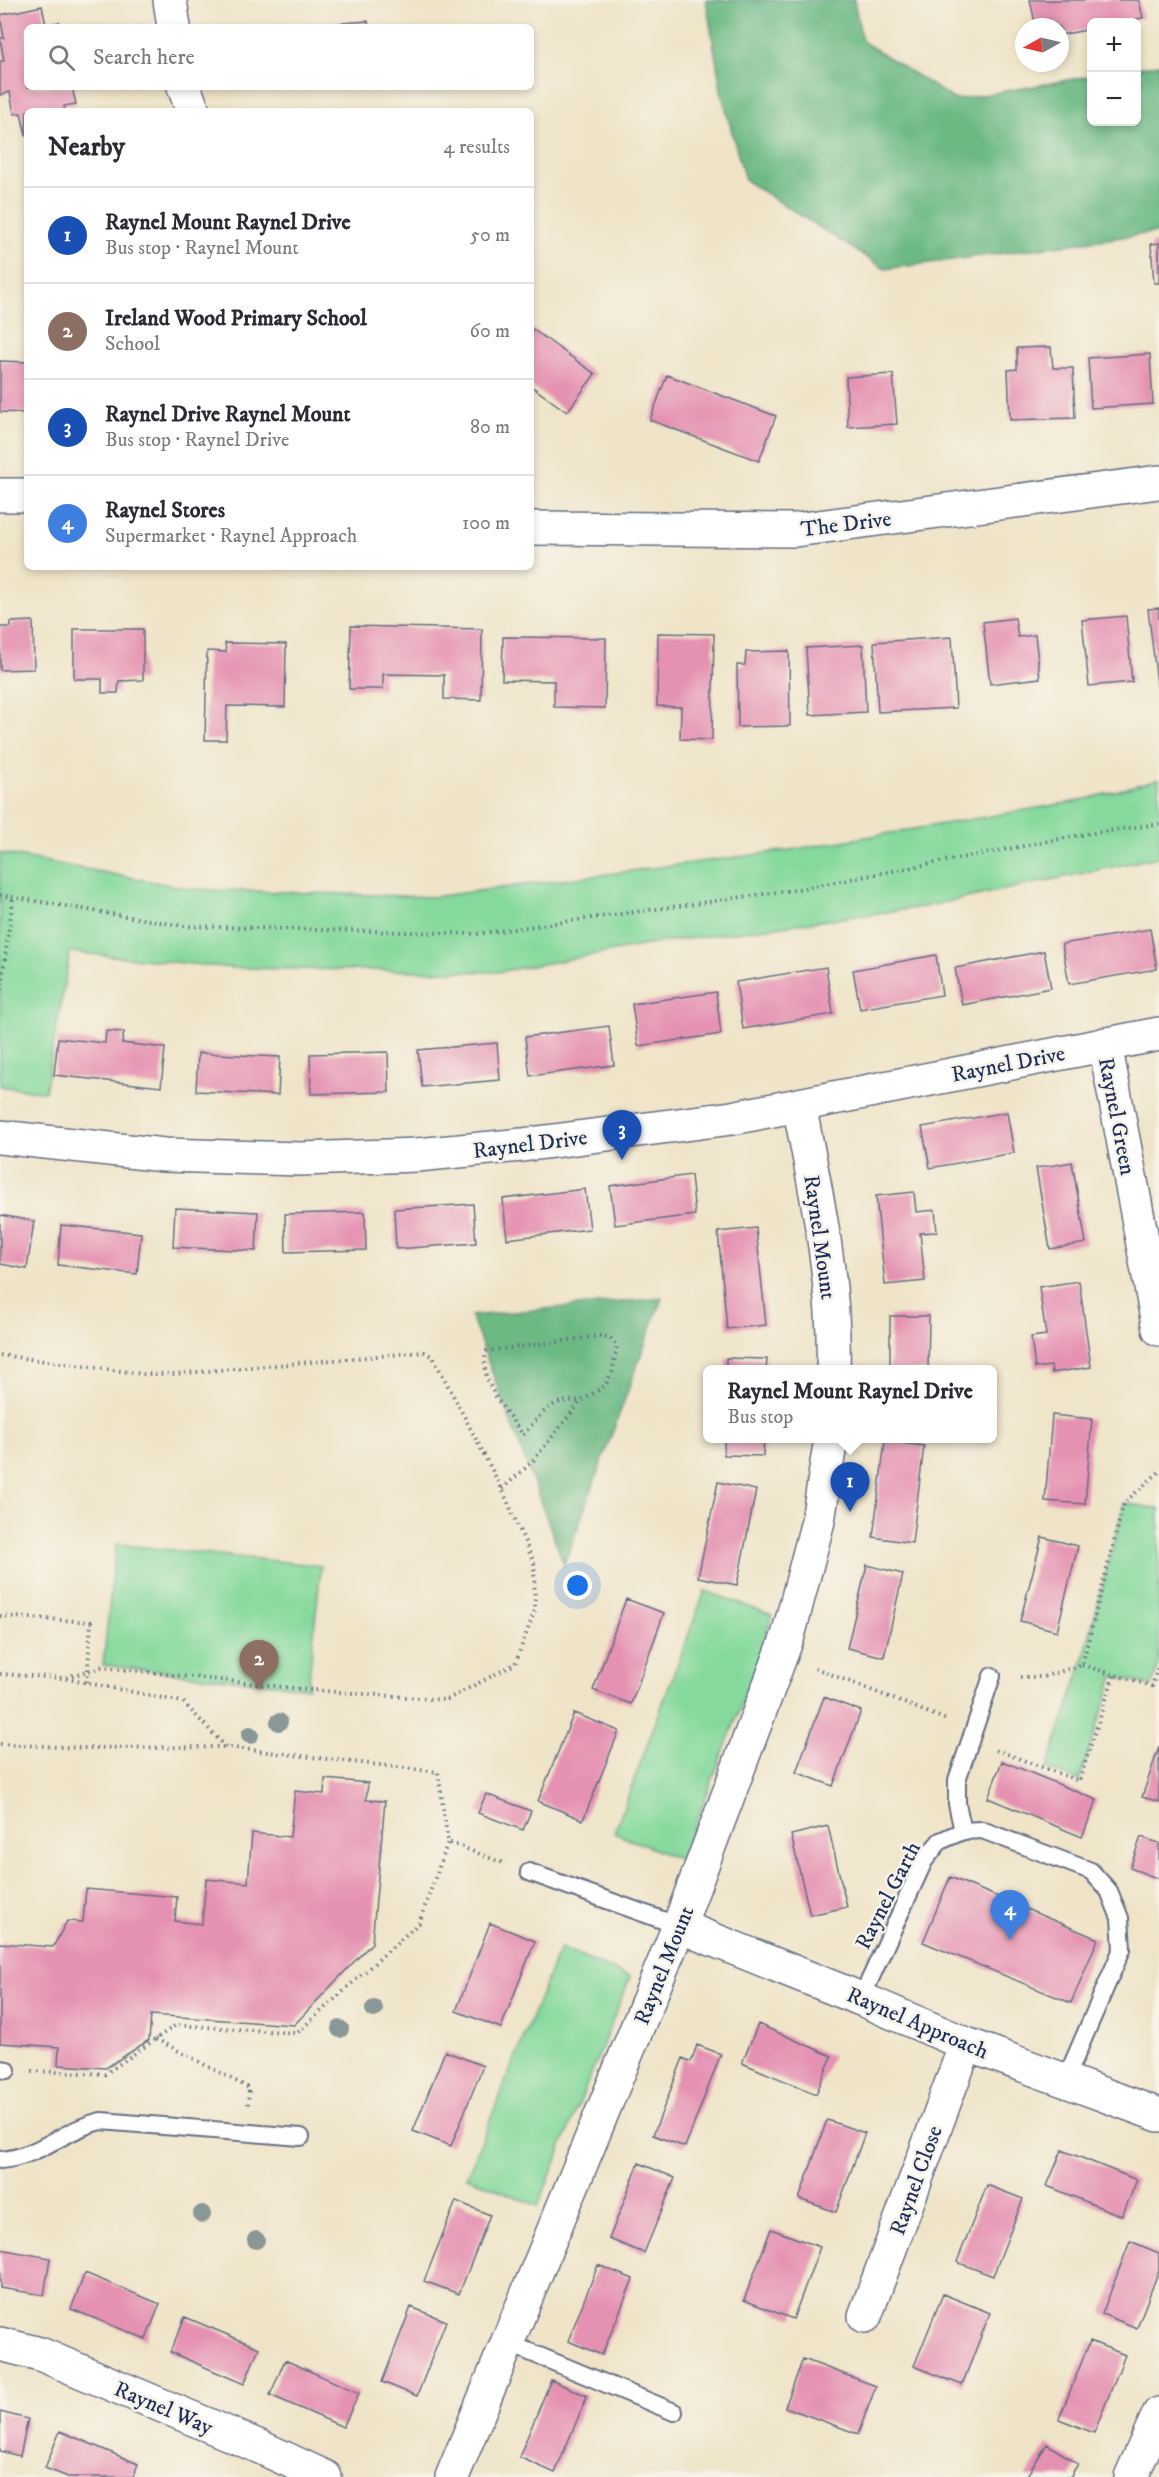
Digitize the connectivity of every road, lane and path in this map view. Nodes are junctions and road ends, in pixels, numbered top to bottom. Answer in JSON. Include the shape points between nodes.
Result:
{"nodes":[{"id":1,"x":170,"y":0,"type":"edge"},
{"id":2,"x":174,"y":24,"type":"edge"},
{"id":3,"x":184,"y":90,"type":"edge"},
{"id":4,"x":192,"y":108,"type":"edge"},
{"id":5,"x":1159,"y":483,"type":"edge"},
{"id":6,"x":0,"y":495,"type":"edge"},
{"id":7,"x":24,"y":495,"type":"edge"},
{"id":8,"x":534,"y":528,"type":"edge"},
{"id":9,"x":1159,"y":824,"type":"edge"},
{"id":10,"x":0,"y":896,"type":"edge"},
{"id":11,"x":13,"y":898,"type":"junction"},
{"id":12,"x":0,"y":996,"type":"edge"},
{"id":13,"x":1159,"y":1034,"type":"edge"},
{"id":14,"x":1105,"y":1044,"type":"junction"},
{"id":15,"x":799,"y":1105,"type":"junction"},
{"id":16,"x":0,"y":1137,"type":"edge"},
{"id":17,"x":1159,"y":1329,"type":"edge"},
{"id":18,"x":0,"y":1355,"type":"edge"},
{"id":19,"x":833,"y":1365,"type":"edge"},
{"id":20,"x":580,"y":1401,"type":"junction"},
{"id":21,"x":830,"y":1443,"type":"edge"},
{"id":22,"x":1159,"y":1472,"type":"edge"},
{"id":23,"x":502,"y":1489,"type":"junction"},
{"id":24,"x":0,"y":1616,"type":"edge"},
{"id":25,"x":781,"y":1655,"type":"junction"},
{"id":26,"x":1159,"y":1664,"type":"edge"},
{"id":27,"x":1082,"y":1665,"type":"junction"},
{"id":28,"x":88,"y":1671,"type":"junction"},
{"id":29,"x":0,"y":1674,"type":"edge"},
{"id":30,"x":1114,"y":1675,"type":"junction"},
{"id":31,"x":992,"y":1676,"type":"joint"},
{"id":32,"x":63,"y":1678,"type":"junction"},
{"id":33,"x":87,"y":1683,"type":"junction"},
{"id":34,"x":972,"y":1735,"type":"junction"},
{"id":35,"x":0,"y":1744,"type":"edge"},
{"id":36,"x":226,"y":1747,"type":"junction"},
{"id":37,"x":963,"y":1831,"type":"junction"},
{"id":38,"x":448,"y":1842,"type":"junction"},
{"id":39,"x":529,"y":1872,"type":"joint"},
{"id":40,"x":679,"y":1926,"type":"junction"},
{"id":41,"x":861,"y":1998,"type":"junction"},
{"id":42,"x":156,"y":2039,"type":"junction"},
{"id":43,"x":966,"y":2043,"type":"junction"},
{"id":44,"x":4,"y":2069,"type":"edge"},
{"id":45,"x":1065,"y":2081,"type":"junction"},
{"id":46,"x":1159,"y":2115,"type":"edge"},
{"id":47,"x":248,"y":2133,"type":"junction"},
{"id":48,"x":301,"y":2137,"type":"dead end"},
{"id":49,"x":0,"y":2160,"type":"edge"},
{"id":50,"x":865,"y":2316,"type":"dead end"},
{"id":51,"x":508,"y":2343,"type":"junction"},
{"id":52,"x":0,"y":2344,"type":"edge"},
{"id":53,"x":674,"y":2412,"type":"dead end"},
{"id":54,"x":1159,"y":2414,"type":"edge"},
{"id":55,"x":325,"y":2477,"type":"edge"},
{"id":56,"x":452,"y":2477,"type":"edge"},
{"id":57,"x":1131,"y":2477,"type":"edge"}],
"edges":[{"from":1,"to":2,"type":"street"},
{"from":3,"to":4,"type":"street"},
{"from":5,"to":8,"type":"street","name":"The Drive","via":[[795,530]]},
{"from":6,"to":7,"type":"street"},
{"from":9,"to":11,"type":"path","via":[[1086,834],[793,890],[477,934],[183,926]]},
{"from":10,"to":11,"type":"path"},
{"from":11,"to":12,"type":"path"},
{"from":13,"to":14,"type":"street","name":"Raynel Drive"},
{"from":14,"to":15,"type":"street","name":"Raynel Drive"},
{"from":14,"to":17,"type":"street","name":"Raynel Green"},
{"from":15,"to":16,"type":"street","name":"Raynel Drive","via":[[732,1118],[417,1155],[301,1159],[164,1155]]},
{"from":15,"to":19,"type":"street","name":"Raynel Mount","via":[[820,1211],[834,1333]]},
{"from":18,"to":23,"type":"path","via":[[143,1374],[175,1374],[424,1352],[433,1357]]},
{"from":20,"to":20,"type":"path","via":[[605,1386],[612,1372],[617,1346],[610,1337],[487,1351],[483,1362],[493,1391],[522,1435],[551,1404]]},
{"from":20,"to":23,"type":"path","via":[[532,1462]]},
{"from":21,"to":25,"type":"street","name":"Raynel Mount","via":[[818,1521]]},
{"from":22,"to":27,"type":"path","via":[[1124,1503]]},
{"from":23,"to":28,"type":"path","via":[[534,1563],[535,1610],[515,1664],[446,1700],[102,1667]]},
{"from":24,"to":28,"type":"path","via":[[92,1622]]},
{"from":25,"to":34,"type":"path"},
{"from":25,"to":40,"type":"street","name":"Raynel Mount"},
{"from":26,"to":30,"type":"path","via":[[1152,1686]]},
{"from":27,"to":30,"type":"path"},
{"from":27,"to":31,"type":"path","via":[[1043,1677]]},
{"from":28,"to":32,"type":"path"},
{"from":28,"to":33,"type":"path"},
{"from":29,"to":32,"type":"path"},
{"from":30,"to":34,"type":"path","via":[[1079,1781]]},
{"from":31,"to":34,"type":"lane"},
{"from":32,"to":33,"type":"path"},
{"from":33,"to":36,"type":"path","via":[[183,1702]]},
{"from":34,"to":37,"type":"lane","via":[[957,1780]]},
{"from":35,"to":36,"type":"path"},
{"from":36,"to":38,"type":"path","via":[[438,1772]]},
{"from":37,"to":41,"type":"lane","name":"Raynel Garth","via":[[940,1841],[924,1861]]},
{"from":37,"to":45,"type":"lane","via":[[982,1830],[1091,1871],[1109,1892],[1120,1918],[1122,1949]]},
{"from":38,"to":39,"type":"path"},
{"from":38,"to":42,"type":"path","via":[[419,1923],[297,2033],[176,2025]]},
{"from":39,"to":40,"type":"lane"},
{"from":40,"to":41,"type":"street","name":"Raynel Approach"},
{"from":40,"to":51,"type":"street","name":"Raynel Mount"},
{"from":41,"to":43,"type":"street","name":"Raynel Approach"},
{"from":42,"to":44,"type":"path","via":[[105,2074]]},
{"from":42,"to":47,"type":"path","via":[[249,2088]]},
{"from":43,"to":45,"type":"street","name":"Raynel Approach"},
{"from":43,"to":50,"type":"street","name":"Raynel Close"},
{"from":45,"to":46,"type":"street","name":"Raynel Approach"},
{"from":47,"to":48,"type":"lane"},
{"from":47,"to":49,"type":"lane","via":[[101,2121],[83,2125],[15,2159]]},
{"from":51,"to":53,"type":"lane"},
{"from":51,"to":56,"type":"street","name":"Raynel Mount"},
{"from":52,"to":55,"type":"street","name":"Raynel Way","via":[[39,2354]]},
{"from":54,"to":57,"type":"street"}]}
